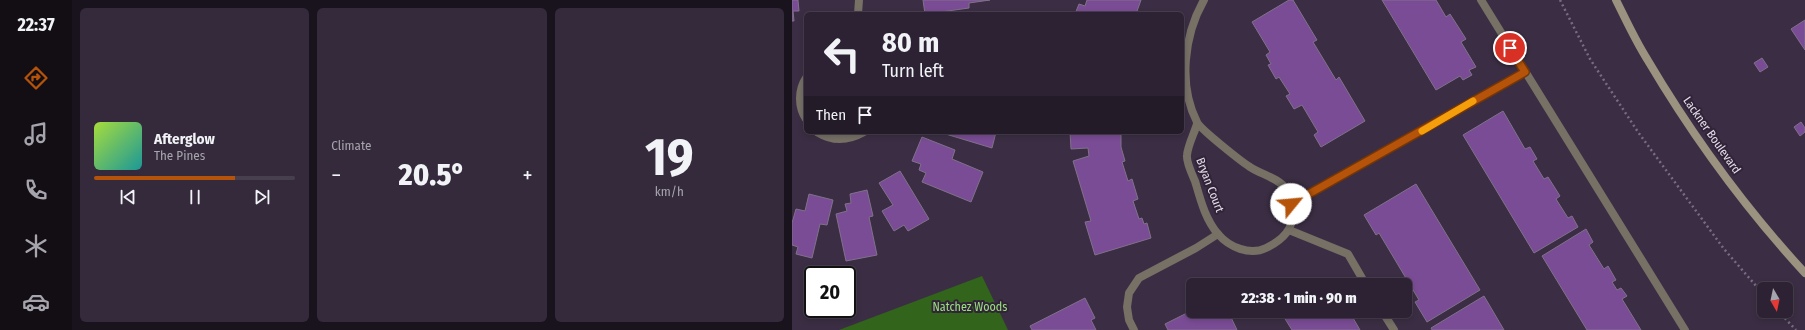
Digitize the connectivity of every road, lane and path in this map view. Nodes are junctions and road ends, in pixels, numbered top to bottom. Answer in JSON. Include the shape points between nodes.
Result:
{"nodes":[{"id":1,"x":859,"y":0,"type":"edge"},
{"id":2,"x":1204,"y":0,"type":"edge"},
{"id":3,"x":1481,"y":0,"type":"edge"},
{"id":4,"x":1560,"y":0,"type":"edge"},
{"id":5,"x":1616,"y":0,"type":"edge"},
{"id":6,"x":858,"y":12,"type":"edge"},
{"id":7,"x":1525,"y":72,"type":"junction"},
{"id":8,"x":804,"y":81,"type":"edge"},
{"id":9,"x":804,"y":116,"type":"edge"},
{"id":10,"x":1197,"y":124,"type":"junction"},
{"id":11,"x":820,"y":134,"type":"edge"},
{"id":12,"x":861,"y":134,"type":"edge"},
{"id":13,"x":1291,"y":204,"type":"junction"},
{"id":14,"x":1289,"y":230,"type":"junction"},
{"id":15,"x":1218,"y":234,"type":"junction"},
{"id":16,"x":1805,"y":273,"type":"edge"},
{"id":17,"x":1362,"y":278,"type":"edge"},
{"id":18,"x":1757,"y":287,"type":"edge"},
{"id":19,"x":1386,"y":318,"type":"edge"},
{"id":20,"x":1785,"y":318,"type":"edge"},
{"id":21,"x":1134,"y":330,"type":"edge"},
{"id":22,"x":1394,"y":330,"type":"edge"},
{"id":23,"x":1685,"y":330,"type":"edge"},
{"id":24,"x":1796,"y":330,"type":"edge"}],
"edges":[{"from":1,"to":6,"type":"street"},
{"from":2,"to":10,"type":"street","via":[[1189,39],[1186,67],[1189,96]]},
{"from":3,"to":7,"type":"street"},
{"from":4,"to":18,"type":"path","via":[[1590,59],[1638,132],[1724,249]]},
{"from":5,"to":16,"type":"main road","name":"Lackner Boulevard","via":[[1647,59],[1711,159]]},
{"from":7,"to":13,"type":"street"},
{"from":7,"to":23,"type":"street"},
{"from":8,"to":9,"type":"street","via":[[800,100]]},
{"from":10,"to":13,"type":"street","via":[[1251,168],[1272,178],[1286,189]]},
{"from":10,"to":15,"type":"street","name":"Bryan Court","via":[[1186,156],[1204,211]]},
{"from":11,"to":12,"type":"street","via":[[839,140],[854,138]]},
{"from":13,"to":14,"type":"street","via":[[1293,218]]},
{"from":14,"to":15,"type":"street","name":"Bryan Court","via":[[1275,244],[1262,250],[1245,251]]},
{"from":14,"to":17,"type":"street","via":[[1348,254]]},
{"from":15,"to":21,"type":"street","via":[[1139,278],[1129,293],[1127,307]]},
{"from":19,"to":22,"type":"street"},
{"from":20,"to":24,"type":"path"}]}
